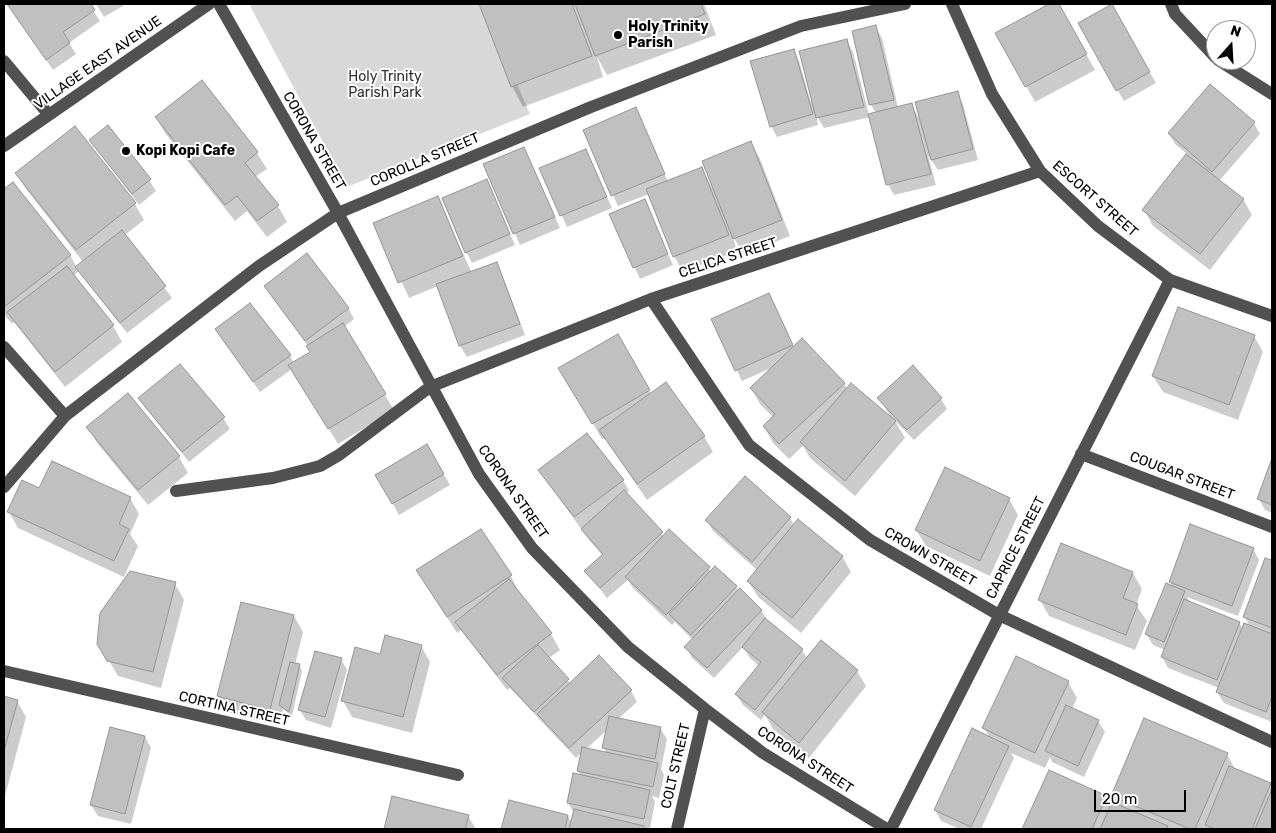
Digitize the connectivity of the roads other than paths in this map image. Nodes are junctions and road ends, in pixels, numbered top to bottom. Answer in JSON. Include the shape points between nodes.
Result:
{"nodes":[{"id":1,"x":210,"y":4,"type":"edge"},
{"id":2,"x":219,"y":4,"type":"edge"},
{"id":3,"x":906,"y":4,"type":"edge"},
{"id":4,"x":952,"y":4,"type":"edge"},
{"id":5,"x":1171,"y":4,"type":"edge"},
{"id":6,"x":1206,"y":47,"type":"edge"},
{"id":7,"x":4,"y":61,"type":"edge"},
{"id":8,"x":1234,"y":70,"type":"edge"},
{"id":9,"x":1272,"y":94,"type":"edge"},
{"id":10,"x":49,"y":115,"type":"junction"},
{"id":11,"x":4,"y":146,"type":"edge"},
{"id":12,"x":1040,"y":171,"type":"junction"},
{"id":13,"x":338,"y":213,"type":"junction"},
{"id":14,"x":1170,"y":280,"type":"junction"},
{"id":15,"x":650,"y":299,"type":"junction"},
{"id":16,"x":1272,"y":316,"type":"edge"},
{"id":17,"x":4,"y":347,"type":"edge"},
{"id":18,"x":430,"y":387,"type":"junction"},
{"id":19,"x":65,"y":416,"type":"junction"},
{"id":20,"x":1081,"y":454,"type":"junction"},
{"id":21,"x":4,"y":487,"type":"edge"},
{"id":22,"x":176,"y":491,"type":"dead end"},
{"id":23,"x":1272,"y":527,"type":"edge"},
{"id":24,"x":999,"y":615,"type":"junction"},
{"id":25,"x":4,"y":671,"type":"edge"},
{"id":26,"x":705,"y":709,"type":"junction"},
{"id":27,"x":1272,"y":742,"type":"edge"},
{"id":28,"x":458,"y":776,"type":"dead end"},
{"id":29,"x":677,"y":829,"type":"edge"},
{"id":30,"x":887,"y":829,"type":"edge"},
{"id":31,"x":891,"y":829,"type":"edge"}],
"edges":[{"from":1,"to":10,"type":"street","name":"VILLAGE EAST AVENUE"},
{"from":2,"to":13,"type":"street","name":"CORONA STREET"},
{"from":3,"to":13,"type":"street","name":"COROLLA STREET","via":[[801,26],[591,108]]},
{"from":4,"to":12,"type":"street","name":"ESCORT STREET","via":[[992,94]]},
{"from":5,"to":6,"type":"street","via":[[1175,14]]},
{"from":7,"to":10,"type":"street"},
{"from":8,"to":9,"type":"street"},
{"from":10,"to":11,"type":"street","name":"VILLAGE EAST AVENUE"},
{"from":12,"to":14,"type":"street","name":"ESCORT STREET","via":[[1098,226]]},
{"from":12,"to":15,"type":"street","name":"CELICA STREET"},
{"from":13,"to":18,"type":"street","name":"CORONA STREET"},
{"from":13,"to":19,"type":"street","name":"COROLLA STREET","via":[[259,266]]},
{"from":14,"to":16,"type":"street","name":"ESCORT STREET"},
{"from":14,"to":20,"type":"street","name":"CAPRICE STREET"},
{"from":15,"to":18,"type":"street","name":"CELICA STREET"},
{"from":15,"to":24,"type":"street","name":"CROWN STREET","via":[[749,445],[870,540]]},
{"from":17,"to":19,"type":"street"},
{"from":18,"to":22,"type":"street","name":"CELICA STREET","via":[[340,455],[320,466],[273,478]]},
{"from":18,"to":26,"type":"street","name":"CORONA STREET","via":[[478,474],[532,548],[628,647]]},
{"from":19,"to":21,"type":"street","name":"COROLLA STREET"},
{"from":20,"to":23,"type":"street","name":"COUGAR STREET"},
{"from":20,"to":24,"type":"street","name":"CAPRICE STREET"},
{"from":24,"to":27,"type":"street","name":"CROWN STREET"},
{"from":24,"to":31,"type":"street","name":"CAPRICE STREET"},
{"from":25,"to":28,"type":"street","name":"CORTINA STREET"},
{"from":26,"to":29,"type":"street","name":"COLT STREET"},
{"from":26,"to":30,"type":"street","name":"CORONA STREET","via":[[763,753]]}]}
